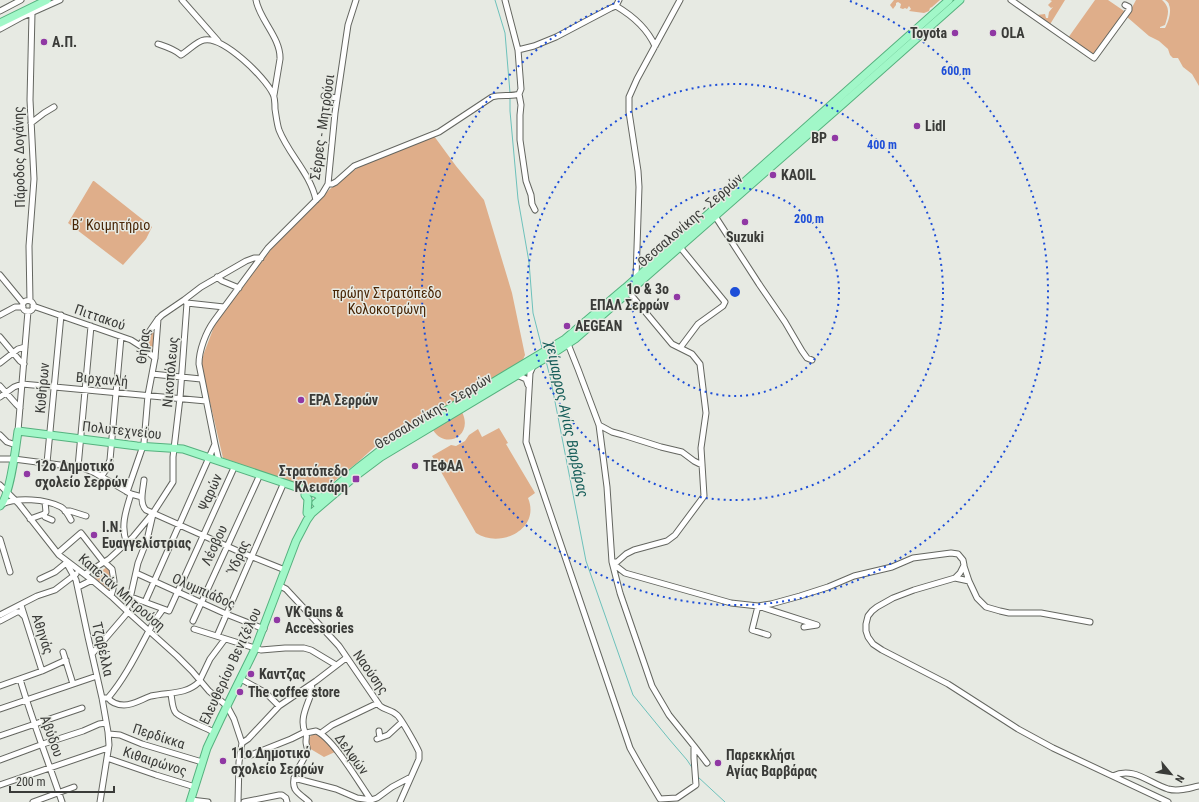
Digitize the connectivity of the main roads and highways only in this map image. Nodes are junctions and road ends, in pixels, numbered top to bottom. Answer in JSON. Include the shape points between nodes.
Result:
{"nodes":[{"id":1,"x":47,"y":0,"type":"edge"},
{"id":2,"x":949,"y":0,"type":"edge"},
{"id":3,"x":960,"y":0,"type":"edge"},
{"id":4,"x":0,"y":23,"type":"edge"},
{"id":5,"x":628,"y":291,"type":"junction"},
{"id":6,"x":592,"y":323,"type":"junction"},
{"id":7,"x":557,"y":348,"type":"junction"},
{"id":8,"x":535,"y":362,"type":"junction"},
{"id":9,"x":220,"y":462,"type":"junction"},
{"id":10,"x":333,"y":488,"type":"junction"},
{"id":11,"x":312,"y":492,"type":"junction"},
{"id":12,"x":305,"y":495,"type":"junction"},
{"id":13,"x":322,"y":501,"type":"junction"},
{"id":14,"x":1,"y":505,"type":"edge"},
{"id":15,"x":307,"y":513,"type":"junction"},
{"id":16,"x":296,"y":541,"type":"junction"},
{"id":17,"x":191,"y":801,"type":"edge"}],
"edges":[{"from":1,"to":4,"type":"main road"},
{"from":2,"to":5,"type":"main road","name":"Θεσσαλονίκης - Σερρών","via":[[636,278]]},
{"from":3,"to":5,"type":"main road","name":"Θεσσαλονίκης - Σερρών"},
{"from":5,"to":6,"type":"main road","name":"Θεσσαλονίκης - Σερρών"},
{"from":6,"to":7,"type":"main road","name":"Θεσσαλονίκης - Σερρών","via":[[566,339]]},
{"from":6,"to":7,"type":"main road","name":"Θεσσαλονίκης - Σερρών","via":[[568,344]]},
{"from":7,"to":8,"type":"main road","name":"Θεσσαλονίκης - Σερρών"},
{"from":8,"to":10,"type":"main road","name":"Θεσσαλονίκης - Σερρών","via":[[389,445]]},
{"from":8,"to":13,"type":"main road","name":"Θεσσαλονίκης - Σερρών","via":[[380,457]]},
{"from":9,"to":11,"type":"main road","name":"Πολυτεχνείου"},
{"from":9,"to":12,"type":"main road","name":"Πολυτεχνείου","via":[[233,470]]},
{"from":9,"to":14,"type":"main road","name":"Πολυτεχνείου","via":[[175,448],[18,431],[7,491]]},
{"from":10,"to":11,"type":"main road","via":[[324,492]]},
{"from":10,"to":13,"type":"main road","name":"Θεσσαλονίκης - Σερρών"},
{"from":11,"to":13,"type":"main road","name":"Πολυτεχνείου"},
{"from":12,"to":13,"type":"main road","name":"Πολυτεχνείου"},
{"from":12,"to":15,"type":"main road","via":[[308,499]]},
{"from":13,"to":15,"type":"main road","name":"Ελευθερίου Βενιζέλου"},
{"from":13,"to":16,"type":"main road","name":"Ελευθερίου Βενιζέλου","via":[[309,517]]},
{"from":15,"to":16,"type":"main road","name":"Ελευθερίου Βενιζέλου"},
{"from":16,"to":17,"type":"main road","name":"Ελευθερίου Βενιζέλου","via":[[264,629],[214,732]]}]}
